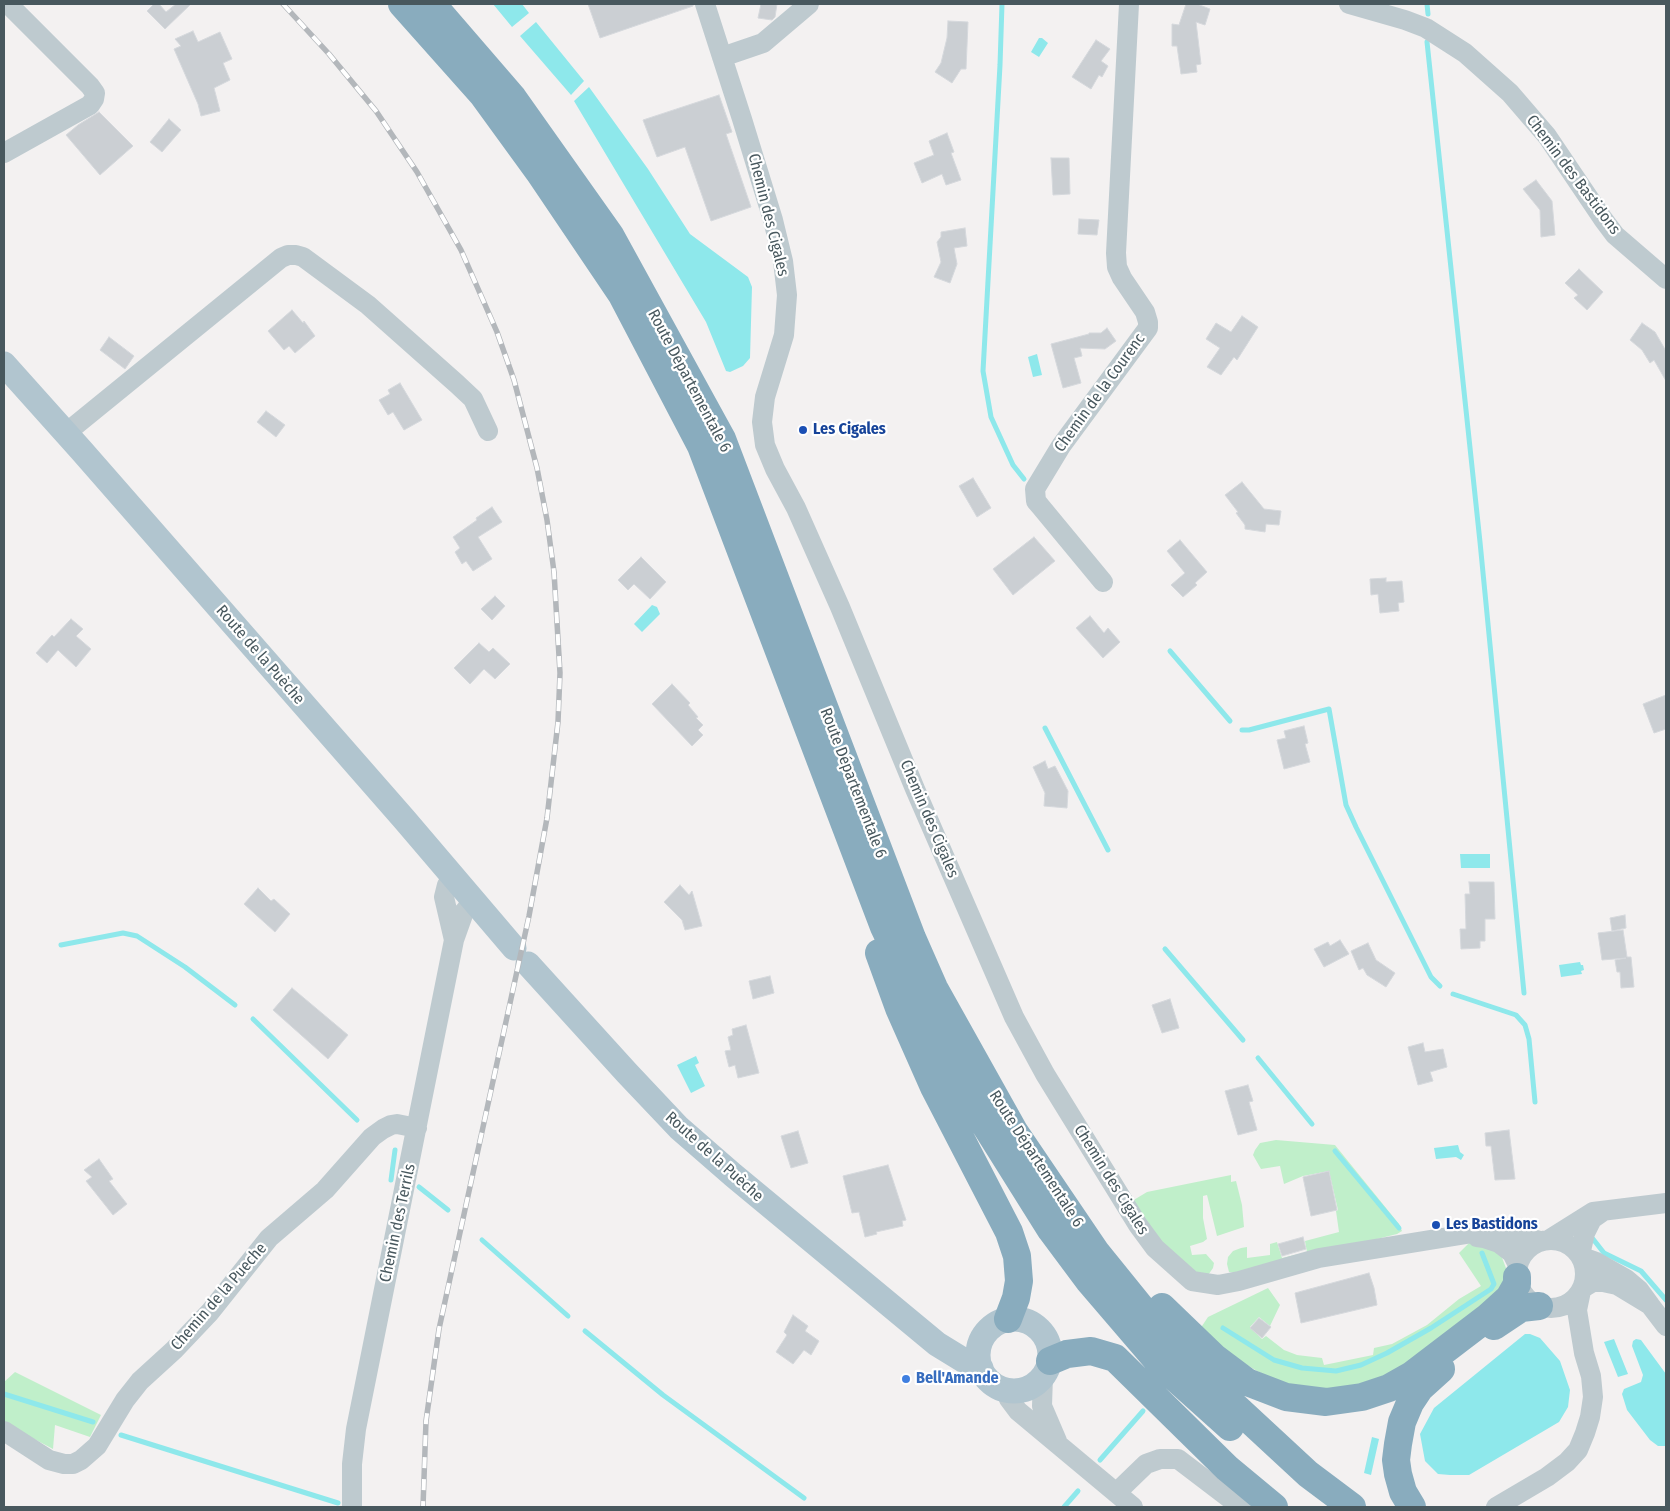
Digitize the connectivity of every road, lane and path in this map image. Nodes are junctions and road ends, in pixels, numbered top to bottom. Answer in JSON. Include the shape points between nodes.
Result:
{"nodes":[{"id":1,"x":8,"y":4,"type":"edge"},
{"id":2,"x":402,"y":4,"type":"edge"},
{"id":3,"x":432,"y":4,"type":"edge"},
{"id":4,"x":705,"y":4,"type":"edge"},
{"id":5,"x":810,"y":4,"type":"edge"},
{"id":6,"x":1129,"y":4,"type":"edge"},
{"id":7,"x":1349,"y":4,"type":"edge"},
{"id":8,"x":722,"y":57,"type":"junction"},
{"id":9,"x":4,"y":153,"type":"edge"},
{"id":10,"x":1666,"y":280,"type":"edge"},
{"id":11,"x":4,"y":364,"type":"edge"},
{"id":12,"x":488,"y":431,"type":"dead end"},
{"id":13,"x":66,"y":433,"type":"junction"},
{"id":14,"x":1103,"y":582,"type":"dead end"},
{"id":15,"x":817,"y":750,"type":"junction"},
{"id":16,"x":454,"y":877,"type":"junction"},
{"id":17,"x":474,"y":900,"type":"junction"},
{"id":18,"x":454,"y":940,"type":"junction"},
{"id":19,"x":934,"y":988,"type":"junction"},
{"id":20,"x":417,"y":1128,"type":"junction"},
{"id":21,"x":1666,"y":1203,"type":"edge"},
{"id":22,"x":1604,"y":1211,"type":"junction"},
{"id":23,"x":1460,"y":1236,"type":"junction"},
{"id":24,"x":1545,"y":1240,"type":"junction"},
{"id":25,"x":1581,"y":1256,"type":"junction"},
{"id":26,"x":1518,"y":1271,"type":"junction"},
{"id":27,"x":1582,"y":1290,"type":"junction"},
{"id":28,"x":1650,"y":1305,"type":"junction"},
{"id":29,"x":1545,"y":1307,"type":"junction"},
{"id":30,"x":1008,"y":1319,"type":"junction"},
{"id":31,"x":1666,"y":1326,"type":"edge"},
{"id":32,"x":918,"y":1330,"type":"junction"},
{"id":33,"x":985,"y":1333,"type":"junction"},
{"id":34,"x":1584,"y":1353,"type":"junction"},
{"id":35,"x":981,"y":1368,"type":"junction"},
{"id":36,"x":1046,"y":1369,"type":"junction"},
{"id":37,"x":1006,"y":1390,"type":"junction"},
{"id":38,"x":4,"y":1431,"type":"edge"},
{"id":39,"x":1059,"y":1445,"type":"junction"},
{"id":40,"x":1116,"y":1493,"type":"junction"},
{"id":41,"x":352,"y":1507,"type":"edge"},
{"id":42,"x":1133,"y":1507,"type":"edge"},
{"id":43,"x":1241,"y":1507,"type":"edge"},
{"id":44,"x":1274,"y":1507,"type":"edge"},
{"id":45,"x":1320,"y":1507,"type":"edge"},
{"id":46,"x":1352,"y":1507,"type":"edge"},
{"id":47,"x":1412,"y":1507,"type":"edge"},
{"id":48,"x":1496,"y":1507,"type":"edge"}],
"edges":[{"from":1,"to":9,"type":"street","via":[[95,93],[90,105]]},
{"from":2,"to":15,"type":"highway","name":"Route Départementale 6","via":[[483,95],[622,295],[701,446]]},
{"from":3,"to":19,"type":"highway","name":"Route Départementale 6","via":[[513,98],[610,235],[722,438]]},
{"from":4,"to":8,"type":"street","name":"Chemin des Cigales"},
{"from":5,"to":8,"type":"street","via":[[763,42]]},
{"from":6,"to":14,"type":"street","name":"Chemin de la Courenc","via":[[1116,253],[1117,267],[1145,312],[1148,328],[1061,446],[1035,489],[1036,501]]},
{"from":7,"to":10,"type":"street","name":"Chemin des Bastidons","via":[[1426,28],[1465,53],[1510,94],[1547,136],[1615,235]]},
{"from":8,"to":23,"type":"street","name":"Chemin des Cigales","via":[[772,220],[783,261],[787,295],[784,335],[765,397],[762,422],[765,445],[840,607],[1014,1017],[1045,1074],[1138,1225],[1155,1248],[1192,1281],[1218,1285],[1319,1258]]},
{"from":11,"to":13,"type":"main road","name":"Route de la Puèche"},
{"from":12,"to":13,"type":"street","via":[[473,399],[457,384],[368,305],[296,254],[281,258]]},
{"from":13,"to":16,"type":"main road","name":"Route de la Puèche"},
{"from":15,"to":30,"type":"highway","via":[[859,896],[899,1008],[934,1086],[1009,1232],[1017,1256],[1019,1281]]},
{"from":15,"to":45,"type":"highway","name":"Route Départementale 6","via":[[884,927],[957,1080],[1051,1230],[1089,1281],[1161,1365]]},
{"from":16,"to":17,"type":"main road","name":"Route de la Puèche"},
{"from":16,"to":18,"type":"street","name":"Chemin des Terrils","via":[[447,885],[444,897]]},
{"from":17,"to":18,"type":"street","name":"Chemin des Terrils","via":[[464,912]]},
{"from":17,"to":32,"type":"main road","name":"Route de la Puèche","via":[[521,956],[680,1128]]},
{"from":18,"to":20,"type":"street","name":"Chemin des Terrils"},
{"from":19,"to":26,"type":"highway","via":[[1060,1179],[1125,1263],[1166,1311],[1215,1358],[1248,1382],[1286,1397],[1326,1402],[1389,1388],[1412,1375],[1509,1298],[1517,1284]]},
{"from":19,"to":46,"type":"highway","name":"Route Départementale 6","via":[[1014,1131],[1096,1252],[1150,1320],[1250,1421],[1308,1474]]},
{"from":20,"to":38,"type":"street","name":"Chemin de la Pueche","via":[[391,1125],[372,1136],[325,1190],[269,1238],[210,1312],[135,1387],[98,1446],[81,1460],[64,1464],[50,1460]]},
{"from":20,"to":41,"type":"street","name":"Chemin des Terrils","via":[[356,1429]]},
{"from":21,"to":22,"type":"street"},
{"from":22,"to":24,"type":"street","via":[[1593,1212]]},
{"from":22,"to":25,"type":"street","via":[[1592,1219],[1585,1233]]},
{"from":23,"to":24,"type":"street","name":"Chemin des Cigales","via":[[1509,1232]]},
{"from":23,"to":26,"type":"street","name":"Chemin des Cigales","via":[[1499,1243],[1512,1253]]},
{"from":24,"to":25,"type":"street","via":[[1567,1243]]},
{"from":24,"to":26,"type":"street","via":[[1530,1246],[1522,1255]]},
{"from":25,"to":27,"type":"street","via":[[1586,1278]]},
{"from":25,"to":28,"type":"street","via":[[1626,1279]]},
{"from":26,"to":29,"type":"street","via":[[1519,1286],[1524,1295],[1531,1302]]},
{"from":27,"to":28,"type":"street","via":[[1593,1282],[1618,1285]]},
{"from":27,"to":29,"type":"street","via":[[1568,1304]]},
{"from":27,"to":34,"type":"street","via":[[1577,1310]]},
{"from":28,"to":31,"type":"street"},
{"from":29,"to":34,"type":"street","via":[[1567,1324]]},
{"from":29,"to":47,"type":"highway","via":[[1522,1308],[1489,1330],[1420,1388],[1410,1403],[1402,1422],[1396,1460],[1403,1492]]},
{"from":30,"to":33,"type":"main road"},
{"from":30,"to":36,"type":"main road","via":[[1028,1321],[1043,1333],[1050,1352]]},
{"from":32,"to":33,"type":"main road","name":"Route de la Puèche","via":[[957,1341],[976,1339]]},
{"from":32,"to":35,"type":"main road","name":"Route de la Puèche","via":[[936,1344]]},
{"from":33,"to":35,"type":"main road","via":[[978,1354]]},
{"from":34,"to":48,"type":"street","via":[[1593,1397],[1590,1417],[1578,1450],[1547,1477]]},
{"from":35,"to":37,"type":"main road","via":[[987,1378]]},
{"from":36,"to":37,"type":"main road","via":[[1031,1387]]},
{"from":36,"to":39,"type":"street","via":[[1042,1406]]},
{"from":36,"to":44,"type":"highway","via":[[1067,1354],[1091,1351],[1115,1358],[1227,1468]]},
{"from":37,"to":39,"type":"street","via":[[1018,1411]]},
{"from":39,"to":40,"type":"street"},
{"from":40,"to":42,"type":"street"},
{"from":40,"to":43,"type":"street","via":[[1146,1464],[1160,1459],[1178,1459]]}]}
